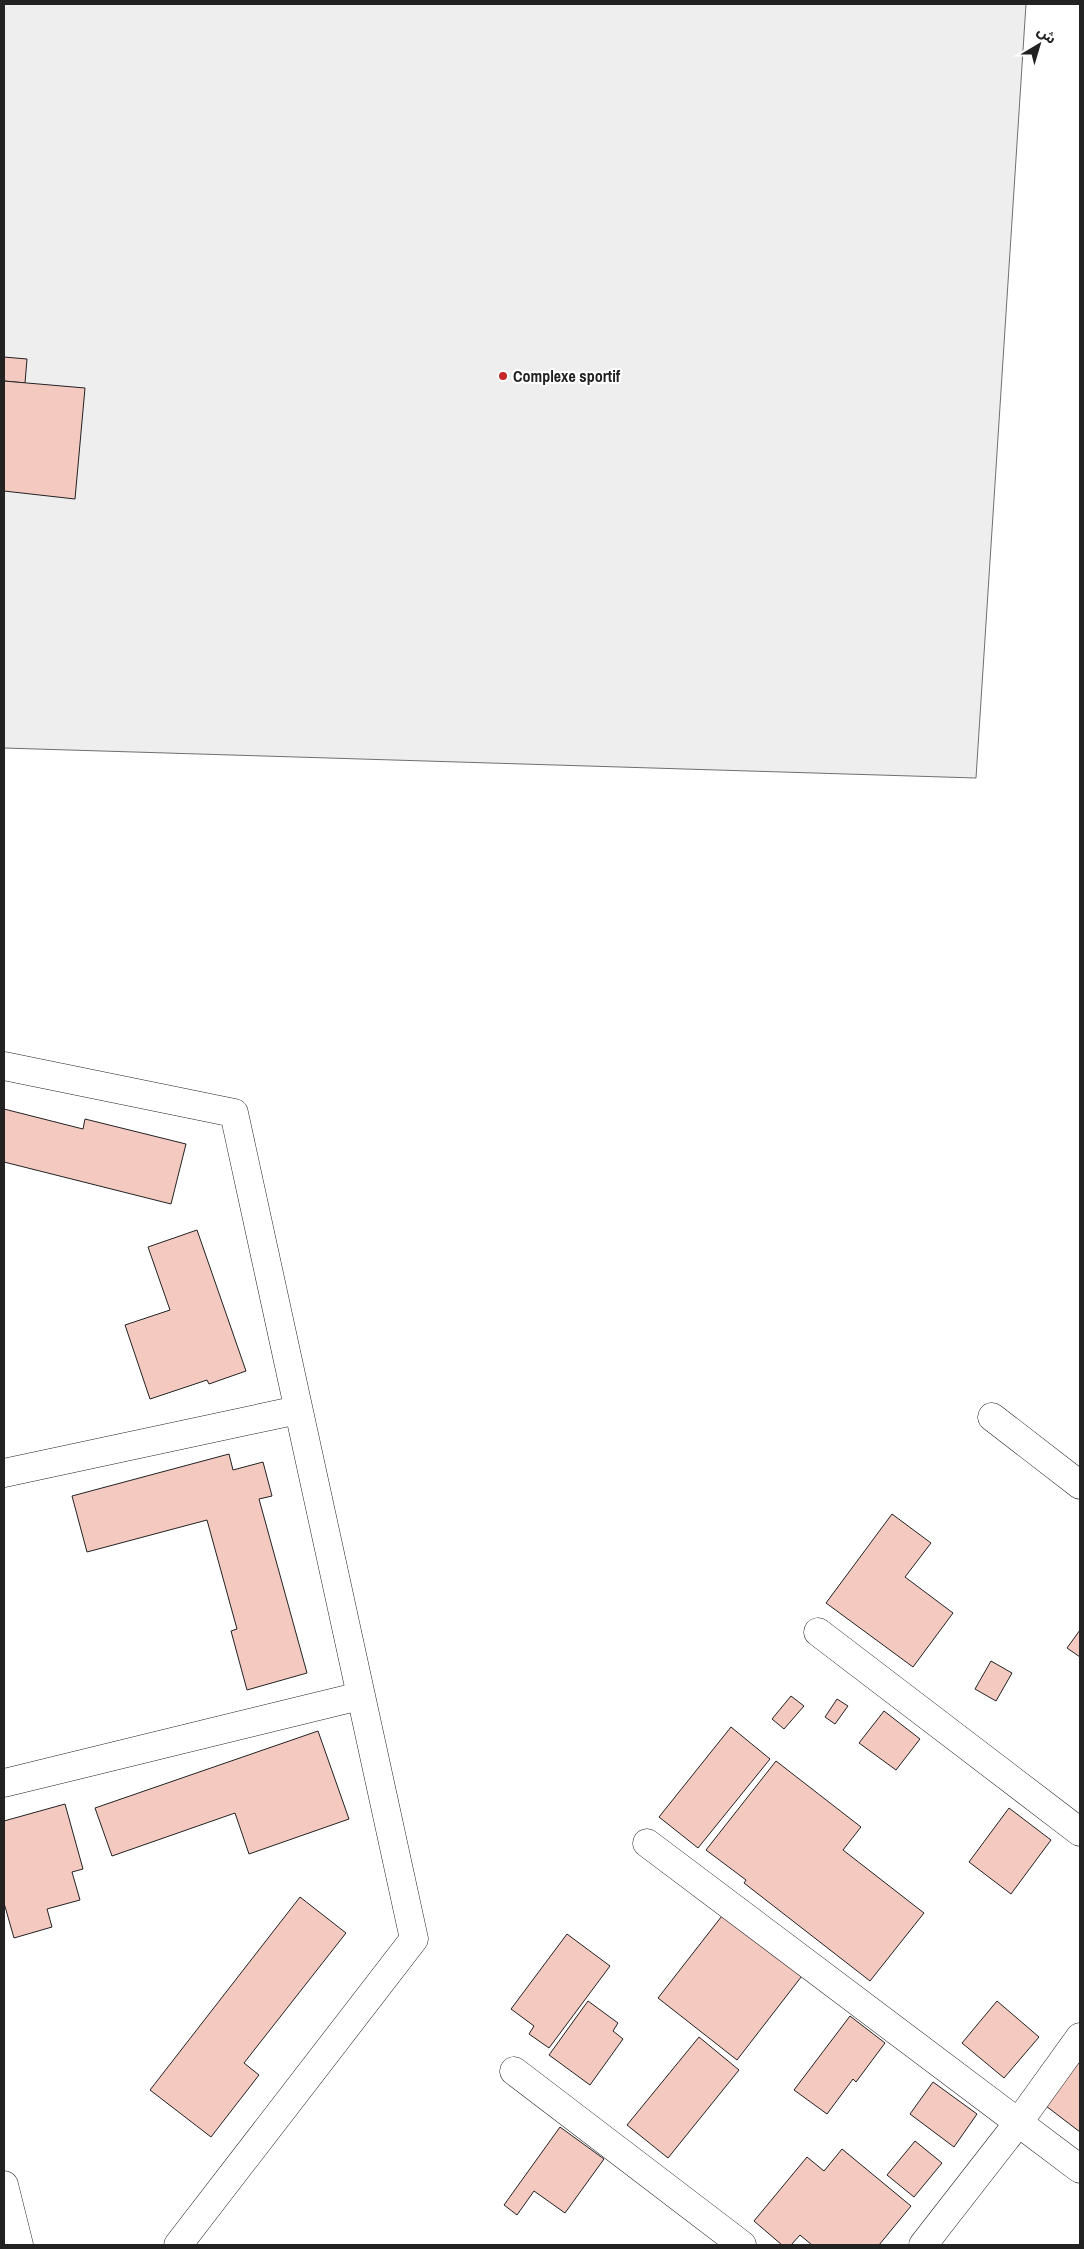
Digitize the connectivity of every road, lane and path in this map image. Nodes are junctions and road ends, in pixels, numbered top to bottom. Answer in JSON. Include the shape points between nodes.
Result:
{"nodes":[{"id":1,"x":4,"y":1066,"type":"edge"},
{"id":2,"x":298,"y":1410,"type":"junction"},
{"id":3,"x":992,"y":1417,"type":"dead end"},
{"id":4,"x":4,"y":1473,"type":"edge"},
{"id":5,"x":1080,"y":1485,"type":"edge"},
{"id":6,"x":818,"y":1632,"type":"dead end"},
{"id":7,"x":360,"y":1696,"type":"junction"},
{"id":8,"x":4,"y":1783,"type":"edge"},
{"id":9,"x":1080,"y":1832,"type":"edge"},
{"id":10,"x":647,"y":1843,"type":"dead end"},
{"id":11,"x":1080,"y":2037,"type":"edge"},
{"id":12,"x":514,"y":2071,"type":"dead end"},
{"id":13,"x":1018,"y":2123,"type":"junction"},
{"id":14,"x":1080,"y":2169,"type":"edge"},
{"id":15,"x":4,"y":2185,"type":"edge"},
{"id":16,"x":19,"y":2245,"type":"edge"},
{"id":17,"x":178,"y":2245,"type":"edge"},
{"id":18,"x":742,"y":2245,"type":"edge"},
{"id":19,"x":923,"y":2245,"type":"edge"}],
"edges":[{"from":1,"to":2,"type":"street","via":[[234,1113]]},
{"from":2,"to":4,"type":"street"},
{"from":2,"to":7,"type":"street"},
{"from":3,"to":5,"type":"street"},
{"from":6,"to":9,"type":"street"},
{"from":7,"to":8,"type":"street"},
{"from":7,"to":17,"type":"street","via":[[414,1939]]},
{"from":10,"to":13,"type":"street"},
{"from":11,"to":13,"type":"street"},
{"from":12,"to":18,"type":"street"},
{"from":13,"to":14,"type":"street"},
{"from":13,"to":19,"type":"street"},
{"from":15,"to":16,"type":"street"}]}
